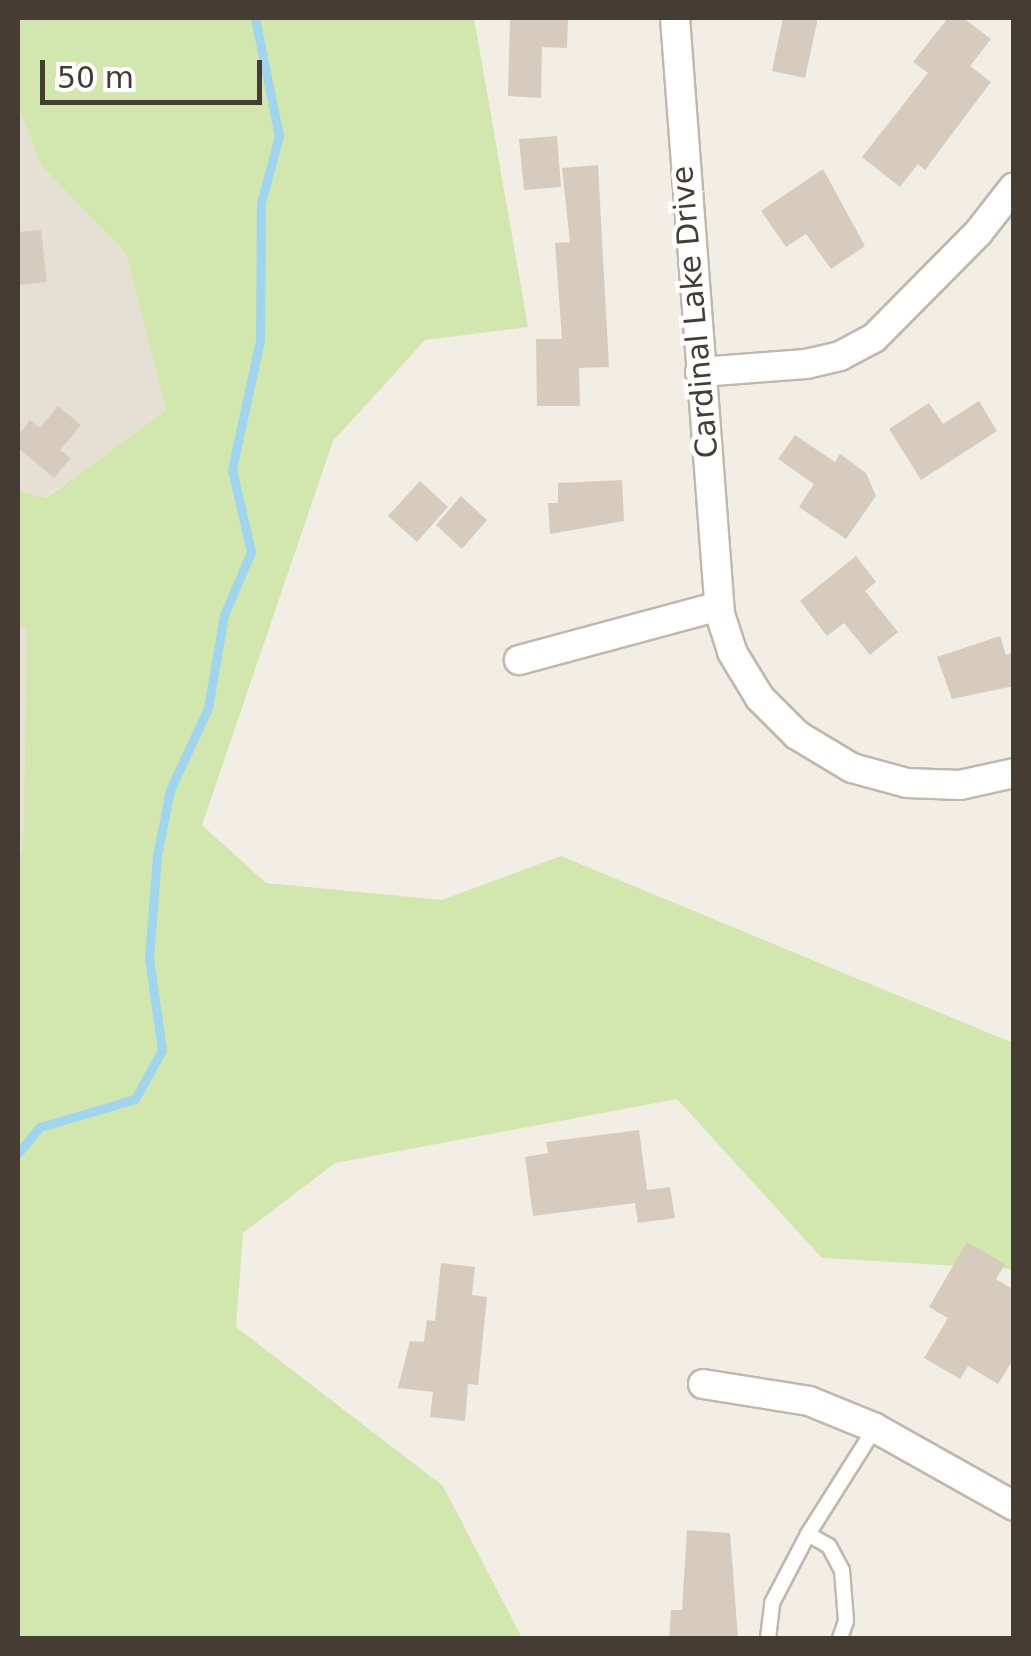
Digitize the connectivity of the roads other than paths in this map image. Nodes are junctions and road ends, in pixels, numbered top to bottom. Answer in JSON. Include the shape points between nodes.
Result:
{"nodes":[{"id":1,"x":675,"y":18,"type":"edge"},
{"id":2,"x":1014,"y":186,"type":"edge"},
{"id":3,"x":700,"y":372,"type":"junction"},
{"id":4,"x":720,"y":606,"type":"junction"},
{"id":5,"x":519,"y":660,"type":"dead end"},
{"id":6,"x":1014,"y":773,"type":"edge"},
{"id":7,"x":703,"y":1384,"type":"dead end"},
{"id":8,"x":875,"y":1428,"type":"junction"},
{"id":9,"x":1014,"y":1506,"type":"edge"},
{"id":10,"x":808,"y":1534,"type":"junction"},
{"id":11,"x":768,"y":1638,"type":"edge"},
{"id":12,"x":840,"y":1638,"type":"edge"}],
"edges":[{"from":1,"to":3,"type":"street","name":"Cardinal Lake Drive"},
{"from":2,"to":3,"type":"street","via":[[978,233],[874,338],[806,364]]},
{"from":3,"to":4,"type":"street","name":"Cardinal Lake Drive"},
{"from":4,"to":5,"type":"street"},
{"from":4,"to":6,"type":"street","name":"Cardinal Lake Drive","via":[[732,652],[760,698],[797,735],[852,768],[908,782],[960,785]]},
{"from":7,"to":8,"type":"street","via":[[809,1401]]},
{"from":8,"to":9,"type":"street"},
{"from":8,"to":10,"type":"lane"},
{"from":10,"to":11,"type":"lane","via":[[772,1603]]},
{"from":10,"to":12,"type":"lane","via":[[829,1546],[842,1570],[846,1621]]}]}
